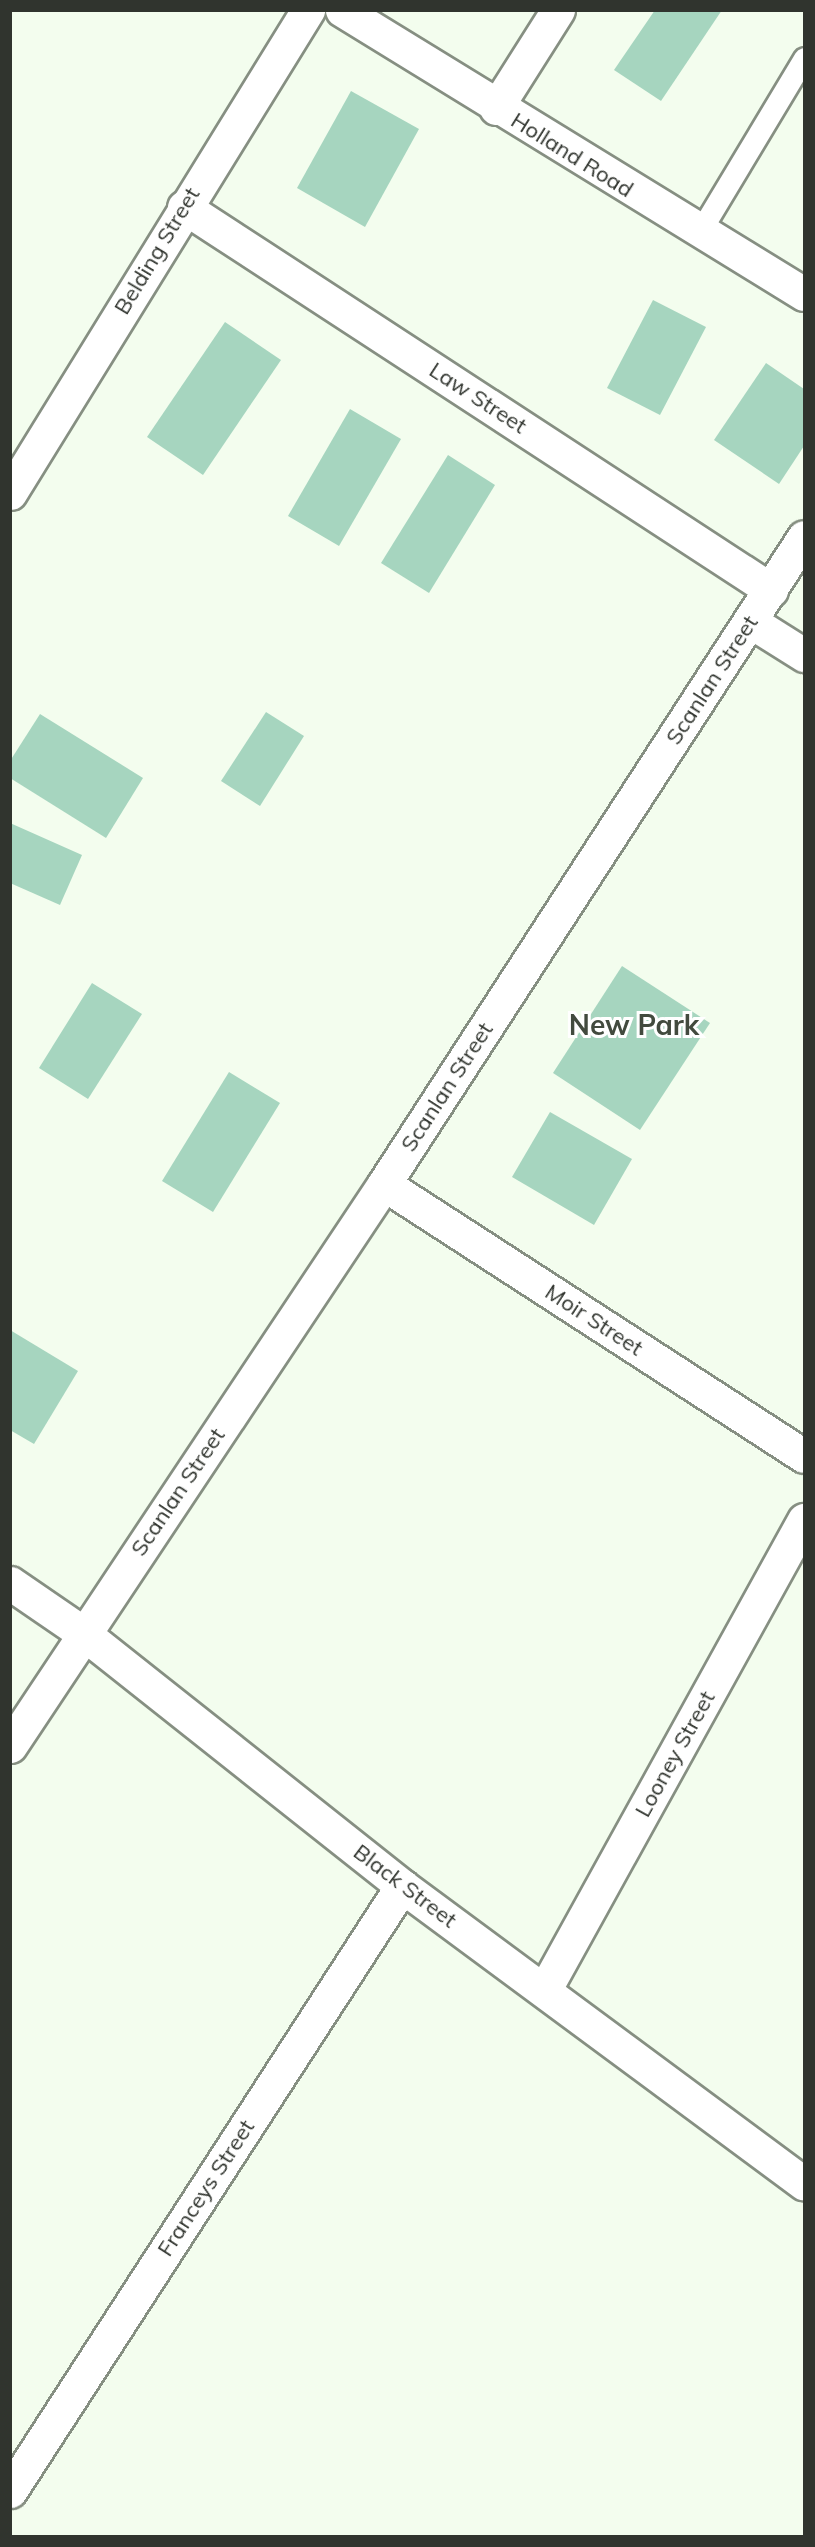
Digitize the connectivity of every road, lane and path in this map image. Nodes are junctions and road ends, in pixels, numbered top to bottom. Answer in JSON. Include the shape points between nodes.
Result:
{"nodes":[{"id":1,"x":308,"y":10,"type":"edge"},
{"id":2,"x":342,"y":10,"type":"edge"},
{"id":3,"x":558,"y":10,"type":"edge"},
{"id":4,"x":804,"y":58,"type":"edge"},
{"id":5,"x":496,"y":108,"type":"junction"},
{"id":6,"x":184,"y":207,"type":"junction"},
{"id":7,"x":699,"y":233,"type":"junction"},
{"id":8,"x":804,"y":294,"type":"edge"},
{"id":9,"x":10,"y":494,"type":"edge"},
{"id":10,"x":804,"y":537,"type":"edge"},
{"id":11,"x":771,"y":590,"type":"junction"},
{"id":12,"x":750,"y":621,"type":"junction"},
{"id":13,"x":804,"y":655,"type":"edge"},
{"id":14,"x":384,"y":1184,"type":"junction"},
{"id":15,"x":804,"y":1456,"type":"edge"},
{"id":16,"x":804,"y":1520,"type":"edge"},
{"id":17,"x":10,"y":1583,"type":"edge"},
{"id":18,"x":83,"y":1633,"type":"junction"},
{"id":19,"x":10,"y":1746,"type":"edge"},
{"id":20,"x":402,"y":1886,"type":"junction"},
{"id":21,"x":545,"y":1989,"type":"junction"},
{"id":22,"x":801,"y":2170,"type":"edge"},
{"id":23,"x":10,"y":2491,"type":"edge"}],
"edges":[{"from":1,"to":6,"type":"street","name":"Belding Street"},
{"from":2,"to":5,"type":"street","name":"Holland Road"},
{"from":3,"to":5,"type":"street"},
{"from":4,"to":7,"type":"lane"},
{"from":5,"to":7,"type":"street","name":"Holland Road"},
{"from":6,"to":9,"type":"street","name":"Belding Street"},
{"from":6,"to":11,"type":"street","name":"Law Street"},
{"from":7,"to":8,"type":"street","name":"Holland Road"},
{"from":10,"to":11,"type":"street","name":"Scanlan Street"},
{"from":11,"to":12,"type":"street","name":"Scanlan Street"},
{"from":12,"to":13,"type":"street"},
{"from":12,"to":14,"type":"street","name":"Scanlan Street"},
{"from":14,"to":15,"type":"street","name":"Moir Street"},
{"from":14,"to":18,"type":"street","name":"Scanlan Street"},
{"from":16,"to":21,"type":"street","name":"Looney Street"},
{"from":17,"to":18,"type":"street","name":"Black Street"},
{"from":18,"to":19,"type":"street","name":"Scanlan Street"},
{"from":18,"to":20,"type":"street","name":"Black Street"},
{"from":20,"to":21,"type":"street","name":"Black Street"},
{"from":20,"to":23,"type":"street","name":"Franceys Street"},
{"from":21,"to":22,"type":"street","name":"Black Street"}]}
